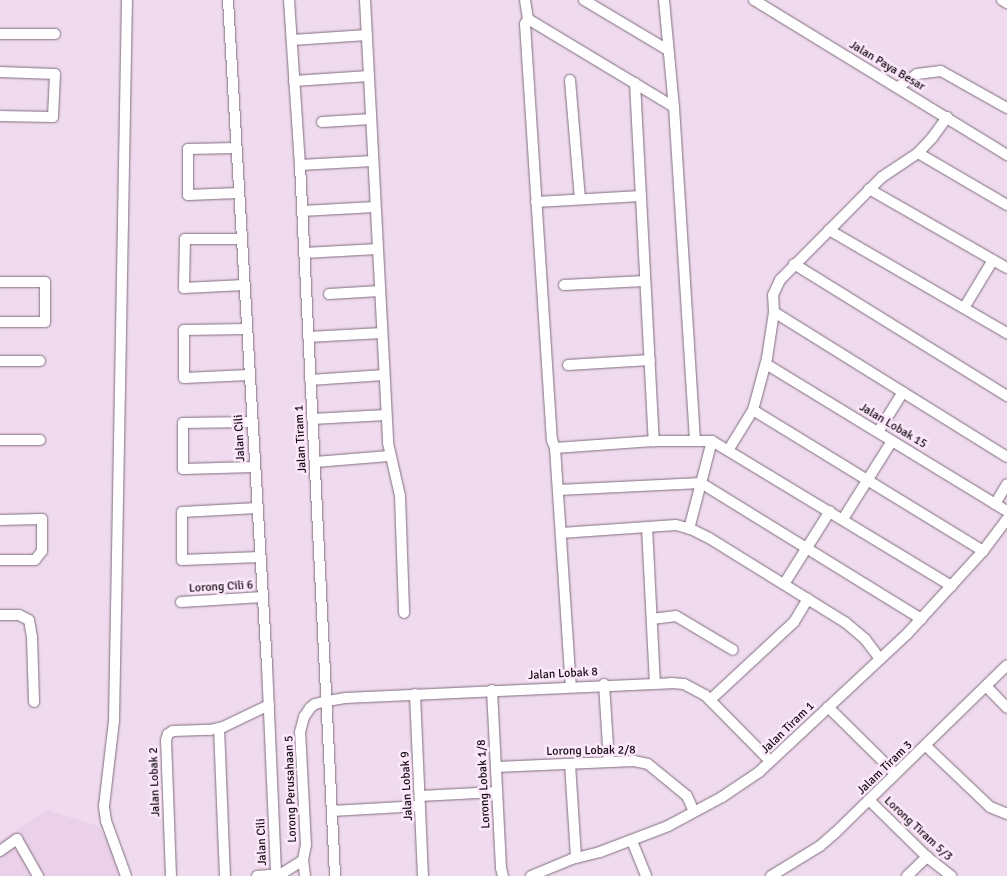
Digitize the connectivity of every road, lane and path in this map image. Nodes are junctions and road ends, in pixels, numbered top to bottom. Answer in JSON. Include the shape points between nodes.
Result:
{"nodes":[{"id":1,"x":128,"y":0,"type":"edge"},
{"id":2,"x":228,"y":0,"type":"edge"},
{"id":3,"x":289,"y":0,"type":"edge"},
{"id":4,"x":364,"y":0,"type":"edge"},
{"id":5,"x":525,"y":0,"type":"edge"},
{"id":6,"x":584,"y":0,"type":"edge"},
{"id":7,"x":664,"y":0,"type":"edge"},
{"id":8,"x":754,"y":0,"type":"edge"},
{"id":9,"x":1002,"y":0,"type":"edge"},
{"id":10,"x":1007,"y":3,"type":"edge"},
{"id":11,"x":528,"y":19,"type":"junction"},
{"id":12,"x":0,"y":34,"type":"edge"},
{"id":13,"x":55,"y":34,"type":"dead end"},
{"id":14,"x":367,"y":35,"type":"junction"},
{"id":15,"x":292,"y":40,"type":"junction"},
{"id":16,"x":668,"y":50,"type":"junction"},
{"id":17,"x":0,"y":72,"type":"edge"},
{"id":18,"x":369,"y":76,"type":"junction"},
{"id":19,"x":570,"y":80,"type":"dead end"},
{"id":20,"x":294,"y":81,"type":"junction"},
{"id":21,"x":635,"y":83,"type":"junction"},
{"id":22,"x":898,"y":87,"type":"junction"},
{"id":23,"x":674,"y":107,"type":"junction"},
{"id":24,"x":1007,"y":108,"type":"edge"},
{"id":25,"x":0,"y":116,"type":"edge"},
{"id":26,"x":947,"y":117,"type":"junction"},
{"id":27,"x":371,"y":119,"type":"junction"},
{"id":28,"x":322,"y":122,"type":"dead end"},
{"id":29,"x":236,"y":148,"type":"junction"},
{"id":30,"x":918,"y":153,"type":"junction"},
{"id":31,"x":1007,"y":155,"type":"edge"},
{"id":32,"x":373,"y":161,"type":"junction"},
{"id":33,"x":300,"y":165,"type":"junction"},
{"id":34,"x":869,"y":189,"type":"junction"},
{"id":35,"x":238,"y":193,"type":"junction"},
{"id":36,"x":641,"y":196,"type":"junction"},
{"id":37,"x":580,"y":199,"type":"junction"},
{"id":38,"x":536,"y":202,"type":"junction"},
{"id":39,"x":1007,"y":205,"type":"edge"},
{"id":40,"x":376,"y":207,"type":"junction"},
{"id":41,"x":302,"y":211,"type":"junction"},
{"id":42,"x":829,"y":230,"type":"junction"},
{"id":43,"x":241,"y":238,"type":"junction"},
{"id":44,"x":378,"y":249,"type":"junction"},
{"id":45,"x":304,"y":253,"type":"junction"},
{"id":46,"x":993,"y":260,"type":"junction"},
{"id":47,"x":794,"y":264,"type":"junction"},
{"id":48,"x":1007,"y":268,"type":"edge"},
{"id":49,"x":645,"y":281,"type":"junction"},
{"id":50,"x":0,"y":282,"type":"edge"},
{"id":51,"x":244,"y":285,"type":"junction"},
{"id":52,"x":564,"y":285,"type":"dead end"},
{"id":53,"x":380,"y":291,"type":"junction"},
{"id":54,"x":329,"y":294,"type":"dead end"},
{"id":55,"x":964,"y":308,"type":"junction"},
{"id":56,"x":774,"y":312,"type":"junction"},
{"id":57,"x":0,"y":322,"type":"edge"},
{"id":58,"x":246,"y":329,"type":"junction"},
{"id":59,"x":382,"y":333,"type":"junction"},
{"id":60,"x":1007,"y":333,"type":"edge"},
{"id":61,"x":308,"y":337,"type":"junction"},
{"id":62,"x":650,"y":360,"type":"junction"},
{"id":63,"x":0,"y":361,"type":"edge"},
{"id":64,"x":40,"y":361,"type":"dead end"},
{"id":65,"x":766,"y":364,"type":"junction"},
{"id":66,"x":568,"y":365,"type":"dead end"},
{"id":67,"x":249,"y":375,"type":"junction"},
{"id":68,"x":384,"y":375,"type":"junction"},
{"id":69,"x":310,"y":380,"type":"junction"},
{"id":70,"x":903,"y":392,"type":"junction"},
{"id":71,"x":1007,"y":396,"type":"edge"},
{"id":72,"x":753,"y":410,"type":"junction"},
{"id":73,"x":386,"y":415,"type":"junction"},
{"id":74,"x":312,"y":419,"type":"junction"},
{"id":75,"x":252,"y":422,"type":"junction"},
{"id":76,"x":878,"y":432,"type":"junction"},
{"id":77,"x":0,"y":440,"type":"edge"},
{"id":78,"x":40,"y":440,"type":"dead end"},
{"id":79,"x":695,"y":440,"type":"junction"},
{"id":80,"x":654,"y":441,"type":"junction"},
{"id":81,"x":712,"y":441,"type":"junction"},
{"id":82,"x":892,"y":441,"type":"junction"},
{"id":83,"x":555,"y":448,"type":"junction"},
{"id":84,"x":729,"y":449,"type":"junction"},
{"id":85,"x":389,"y":456,"type":"junction"},
{"id":86,"x":1007,"y":457,"type":"edge"},
{"id":87,"x":315,"y":462,"type":"junction"},
{"id":88,"x":255,"y":467,"type":"junction"},
{"id":89,"x":867,"y":481,"type":"junction"},
{"id":90,"x":701,"y":484,"type":"junction"},
{"id":91,"x":1007,"y":484,"type":"edge"},
{"id":92,"x":558,"y":490,"type":"junction"},
{"id":93,"x":995,"y":504,"type":"junction"},
{"id":94,"x":257,"y":508,"type":"junction"},
{"id":95,"x":1007,"y":510,"type":"edge"},
{"id":96,"x":830,"y":511,"type":"junction"},
{"id":97,"x":843,"y":519,"type":"junction"},
{"id":98,"x":1007,"y":519,"type":"edge"},
{"id":99,"x":0,"y":520,"type":"edge"},
{"id":100,"x":647,"y":527,"type":"junction"},
{"id":101,"x":689,"y":528,"type":"junction"},
{"id":102,"x":561,"y":533,"type":"junction"},
{"id":103,"x":807,"y":548,"type":"junction"},
{"id":104,"x":983,"y":551,"type":"junction"},
{"id":105,"x":260,"y":557,"type":"junction"},
{"id":106,"x":0,"y":560,"type":"edge"},
{"id":107,"x":784,"y":584,"type":"junction"},
{"id":108,"x":951,"y":586,"type":"junction"},
{"id":109,"x":263,"y":597,"type":"junction"},
{"id":110,"x":808,"y":599,"type":"junction"},
{"id":111,"x":181,"y":602,"type":"dead end"},
{"id":112,"x":404,"y":613,"type":"dead end"},
{"id":113,"x":0,"y":615,"type":"edge"},
{"id":114,"x":652,"y":619,"type":"junction"},
{"id":115,"x":921,"y":619,"type":"junction"},
{"id":116,"x":733,"y":650,"type":"dead end"},
{"id":117,"x":880,"y":659,"type":"junction"},
{"id":118,"x":1007,"y":665,"type":"edge"},
{"id":119,"x":655,"y":683,"type":"junction"},
{"id":120,"x":604,"y":684,"type":"junction"},
{"id":121,"x":571,"y":686,"type":"junction"},
{"id":122,"x":987,"y":687,"type":"junction"},
{"id":123,"x":492,"y":690,"type":"junction"},
{"id":124,"x":415,"y":694,"type":"junction"},
{"id":125,"x":710,"y":700,"type":"junction"},
{"id":126,"x":326,"y":701,"type":"junction"},
{"id":127,"x":34,"y":702,"type":"dead end"},
{"id":128,"x":269,"y":705,"type":"junction"},
{"id":129,"x":828,"y":707,"type":"junction"},
{"id":130,"x":1007,"y":708,"type":"edge"},
{"id":131,"x":218,"y":728,"type":"junction"},
{"id":132,"x":926,"y":746,"type":"junction"},
{"id":133,"x":609,"y":762,"type":"junction"},
{"id":134,"x":770,"y":762,"type":"junction"},
{"id":135,"x":570,"y":764,"type":"junction"},
{"id":136,"x":496,"y":767,"type":"junction"},
{"id":137,"x":896,"y":774,"type":"junction"},
{"id":138,"x":497,"y":792,"type":"junction"},
{"id":139,"x":869,"y":800,"type":"junction"},
{"id":140,"x":420,"y":801,"type":"junction"},
{"id":141,"x":332,"y":811,"type":"junction"},
{"id":142,"x":694,"y":812,"type":"junction"},
{"id":143,"x":1007,"y":814,"type":"edge"},
{"id":144,"x":632,"y":841,"type":"junction"},
{"id":145,"x":0,"y":851,"type":"edge"},
{"id":146,"x":927,"y":856,"type":"junction"},
{"id":147,"x":576,"y":858,"type":"junction"},
{"id":148,"x":303,"y":860,"type":"junction"},
{"id":149,"x":276,"y":874,"type":"junction"},
{"id":150,"x":38,"y":876,"type":"edge"},
{"id":151,"x":126,"y":876,"type":"edge"},
{"id":152,"x":170,"y":876,"type":"edge"},
{"id":153,"x":225,"y":876,"type":"edge"},
{"id":154,"x":257,"y":876,"type":"edge"},
{"id":155,"x":305,"y":876,"type":"edge"},
{"id":156,"x":335,"y":876,"type":"edge"},
{"id":157,"x":423,"y":876,"type":"edge"},
{"id":158,"x":503,"y":876,"type":"edge"},
{"id":159,"x":531,"y":876,"type":"edge"},
{"id":160,"x":646,"y":876,"type":"edge"},
{"id":161,"x":771,"y":876,"type":"edge"},
{"id":162,"x":907,"y":876,"type":"edge"},
{"id":163,"x":951,"y":876,"type":"edge"}],
"edges":[{"from":1,"to":151,"type":"street","via":[[114,721],[104,806],[106,822]]},
{"from":2,"to":29,"type":"street","name":"Jalan Cili"},
{"from":3,"to":15,"type":"street","name":"Jalan Tiram 1"},
{"from":4,"to":14,"type":"street"},
{"from":5,"to":11,"type":"street"},
{"from":6,"to":16,"type":"street"},
{"from":7,"to":16,"type":"street"},
{"from":8,"to":22,"type":"street","name":"Jalan Paya Besar"},
{"from":9,"to":10,"type":"street"},
{"from":11,"to":21,"type":"street"},
{"from":11,"to":38,"type":"street","via":[[525,24]]},
{"from":12,"to":13,"type":"street"},
{"from":14,"to":15,"type":"street"},
{"from":14,"to":18,"type":"street"},
{"from":15,"to":20,"type":"street","name":"Jalan Tiram 1"},
{"from":16,"to":23,"type":"street"},
{"from":17,"to":25,"type":"street","via":[[55,74],[53,117]]},
{"from":18,"to":20,"type":"street"},
{"from":18,"to":27,"type":"street"},
{"from":19,"to":37,"type":"street"},
{"from":20,"to":33,"type":"street","name":"Jalan Tiram 1"},
{"from":21,"to":23,"type":"street"},
{"from":21,"to":36,"type":"street"},
{"from":22,"to":24,"type":"street","via":[[918,74],[941,71]]},
{"from":22,"to":26,"type":"street","name":"Jalan Paya Besar"},
{"from":23,"to":79,"type":"street"},
{"from":26,"to":30,"type":"street"},
{"from":26,"to":31,"type":"street","name":"Jalan Paya Besar"},
{"from":27,"to":28,"type":"street"},
{"from":27,"to":32,"type":"street"},
{"from":29,"to":35,"type":"street","name":"Jalan Cili"},
{"from":29,"to":35,"type":"street","via":[[188,149],[188,195]]},
{"from":30,"to":34,"type":"street"},
{"from":30,"to":39,"type":"street"},
{"from":32,"to":33,"type":"street"},
{"from":32,"to":40,"type":"street"},
{"from":33,"to":41,"type":"street","name":"Jalan Tiram 1"},
{"from":34,"to":42,"type":"street"},
{"from":34,"to":46,"type":"street"},
{"from":35,"to":43,"type":"street","name":"Jalan Cili"},
{"from":36,"to":37,"type":"street"},
{"from":36,"to":49,"type":"street"},
{"from":37,"to":38,"type":"street"},
{"from":38,"to":83,"type":"street"},
{"from":40,"to":41,"type":"street"},
{"from":40,"to":44,"type":"street"},
{"from":41,"to":45,"type":"street","name":"Jalan Tiram 1"},
{"from":42,"to":47,"type":"street"},
{"from":42,"to":55,"type":"street"},
{"from":43,"to":51,"type":"street","name":"Jalan Cili"},
{"from":43,"to":51,"type":"street","via":[[185,239],[184,288]]},
{"from":44,"to":45,"type":"street"},
{"from":44,"to":53,"type":"street"},
{"from":45,"to":61,"type":"street","name":"Jalan Tiram 1"},
{"from":46,"to":48,"type":"street"},
{"from":46,"to":55,"type":"street"},
{"from":47,"to":56,"type":"street","via":[[776,288]]},
{"from":47,"to":71,"type":"street"},
{"from":49,"to":52,"type":"street"},
{"from":49,"to":62,"type":"street"},
{"from":50,"to":57,"type":"street","via":[[45,282],[45,322]]},
{"from":51,"to":58,"type":"street","name":"Jalan Cili"},
{"from":53,"to":54,"type":"street"},
{"from":53,"to":59,"type":"street"},
{"from":55,"to":60,"type":"street"},
{"from":56,"to":65,"type":"street"},
{"from":56,"to":70,"type":"street"},
{"from":58,"to":67,"type":"street","name":"Jalan Cili"},
{"from":58,"to":67,"type":"street","via":[[184,330],[184,378]]},
{"from":59,"to":61,"type":"street"},
{"from":59,"to":68,"type":"street"},
{"from":61,"to":69,"type":"street","name":"Jalan Tiram 1"},
{"from":62,"to":66,"type":"street"},
{"from":62,"to":80,"type":"street"},
{"from":63,"to":64,"type":"street"},
{"from":65,"to":72,"type":"street"},
{"from":65,"to":76,"type":"street","name":"Jalan Lobak 15"},
{"from":67,"to":75,"type":"street","name":"Jalan Cili"},
{"from":68,"to":69,"type":"street"},
{"from":68,"to":73,"type":"street"},
{"from":69,"to":74,"type":"street","name":"Jalan Tiram 1"},
{"from":70,"to":76,"type":"street"},
{"from":70,"to":86,"type":"street"},
{"from":72,"to":84,"type":"street"},
{"from":72,"to":89,"type":"street"},
{"from":73,"to":74,"type":"street"},
{"from":73,"to":85,"type":"street"},
{"from":74,"to":87,"type":"street","name":"Jalan Tiram 1"},
{"from":75,"to":88,"type":"street","name":"Jalan Cili"},
{"from":75,"to":88,"type":"street","via":[[183,423],[183,469]]},
{"from":76,"to":82,"type":"street","name":"Jalan Lobak 15"},
{"from":77,"to":78,"type":"street"},
{"from":79,"to":80,"type":"street"},
{"from":79,"to":81,"type":"street"},
{"from":80,"to":83,"type":"street"},
{"from":81,"to":84,"type":"street"},
{"from":81,"to":90,"type":"street"},
{"from":82,"to":89,"type":"street"},
{"from":82,"to":93,"type":"street","name":"Jalan Lobak 15"},
{"from":83,"to":92,"type":"street"},
{"from":84,"to":96,"type":"street"},
{"from":85,"to":87,"type":"street"},
{"from":85,"to":112,"type":"street","via":[[400,496]]},
{"from":87,"to":126,"type":"street","name":"Jalan Tiram 1"},
{"from":88,"to":94,"type":"street","name":"Jalan Cili"},
{"from":89,"to":97,"type":"street"},
{"from":89,"to":104,"type":"street"},
{"from":90,"to":92,"type":"street"},
{"from":90,"to":101,"type":"street"},
{"from":90,"to":103,"type":"street"},
{"from":91,"to":93,"type":"street"},
{"from":92,"to":102,"type":"street"},
{"from":93,"to":95,"type":"street","name":"Jalan Lobak 15"},
{"from":94,"to":105,"type":"street","name":"Jalan Cili"},
{"from":94,"to":105,"type":"street","via":[[182,512],[182,560]]},
{"from":96,"to":97,"type":"street"},
{"from":96,"to":103,"type":"street"},
{"from":97,"to":108,"type":"street"},
{"from":98,"to":104,"type":"street","name":"Jalan Tiram 1"},
{"from":99,"to":106,"type":"street","via":[[42,519],[40,557],[35,560]]},
{"from":100,"to":101,"type":"street","via":[[676,525]]},
{"from":100,"to":102,"type":"street"},
{"from":100,"to":114,"type":"street"},
{"from":101,"to":107,"type":"street"},
{"from":102,"to":121,"type":"street"},
{"from":103,"to":107,"type":"street"},
{"from":103,"to":115,"type":"street"},
{"from":104,"to":108,"type":"street","name":"Jalan Tiram 1"},
{"from":105,"to":109,"type":"street","name":"Jalan Cili"},
{"from":107,"to":110,"type":"street"},
{"from":108,"to":115,"type":"street","name":"Jalan Tiram 1"},
{"from":109,"to":111,"type":"street","name":"Lorong Cili 6"},
{"from":109,"to":128,"type":"street","name":"Jalan Cili"},
{"from":110,"to":117,"type":"street","via":[[846,623],[865,639]]},
{"from":110,"to":125,"type":"street","via":[[794,622]]},
{"from":113,"to":127,"type":"street","via":[[19,615],[29,620]]},
{"from":114,"to":116,"type":"street","via":[[676,616]]},
{"from":114,"to":119,"type":"street"},
{"from":115,"to":117,"type":"street","name":"Jalan Tiram 1"},
{"from":117,"to":129,"type":"street","name":"Jalan Tiram 1"},
{"from":118,"to":122,"type":"street","name":"Jalam Tiram 3"},
{"from":119,"to":120,"type":"street","name":"Jalan Lobak 8"},
{"from":119,"to":125,"type":"street","name":"Jalan Lobak 8","via":[[684,684]]},
{"from":120,"to":121,"type":"street","name":"Jalan Lobak 8"},
{"from":120,"to":133,"type":"street"},
{"from":121,"to":123,"type":"street","name":"Jalan Lobak 8"},
{"from":122,"to":130,"type":"street"},
{"from":122,"to":132,"type":"street","name":"Jalam Tiram 3"},
{"from":123,"to":124,"type":"street","name":"Jalan Lobak 8"},
{"from":123,"to":136,"type":"street","name":"Lorong Lobak 1/8"},
{"from":124,"to":126,"type":"street","name":"Jalan Lobak 8"},
{"from":124,"to":140,"type":"street","name":"Jalan Lobak 9"},
{"from":125,"to":134,"type":"street","name":"Jalan Lobak 8"},
{"from":126,"to":141,"type":"street","name":"Jalan Tiram 1"},
{"from":126,"to":148,"type":"street","name":"Lorong Perusahaan 5","via":[[310,708],[300,732],[306,844]]},
{"from":128,"to":131,"type":"street","name":"Jalan Lobak 2"},
{"from":128,"to":149,"type":"street","name":"Jalan Cili"},
{"from":129,"to":134,"type":"street","name":"Jalan Tiram 1"},
{"from":129,"to":137,"type":"street"},
{"from":131,"to":152,"type":"street","name":"Jalan Lobak 2","via":[[173,731],[166,740]]},
{"from":131,"to":153,"type":"street"},
{"from":132,"to":137,"type":"street","name":"Jalam Tiram 3"},
{"from":132,"to":143,"type":"street","via":[[990,807]]},
{"from":133,"to":135,"type":"street","name":"Lorong Lobak 2/8"},
{"from":133,"to":142,"type":"street","name":"Lorong Lobak 2/8","via":[[648,764],[686,796]]},
{"from":134,"to":142,"type":"street","name":"Jalan Tiram 1"},
{"from":135,"to":136,"type":"street","name":"Lorong Lobak 2/8"},
{"from":135,"to":147,"type":"street"},
{"from":136,"to":138,"type":"street","name":"Lorong Lobak 1/8"},
{"from":137,"to":139,"type":"street","name":"Jalam Tiram 3"},
{"from":138,"to":140,"type":"street"},
{"from":138,"to":158,"type":"street","name":"Lorong Lobak 1/8"},
{"from":139,"to":146,"type":"street","name":"Lorong Tiram 5/3"},
{"from":139,"to":161,"type":"street","name":"Jalam Tiram 3","via":[[820,846]]},
{"from":140,"to":141,"type":"street"},
{"from":140,"to":157,"type":"street","name":"Jalan Lobak 9"},
{"from":141,"to":156,"type":"street","name":"Jalan Tiram 1"},
{"from":142,"to":144,"type":"street","name":"Jalan Tiram 1"},
{"from":144,"to":147,"type":"street","name":"Jalan Tiram 1"},
{"from":144,"to":160,"type":"street"},
{"from":145,"to":150,"type":"street","via":[[17,839]]},
{"from":146,"to":162,"type":"street"},
{"from":146,"to":163,"type":"street","name":"Lorong Tiram 5/3"},
{"from":147,"to":159,"type":"street","name":"Jalan Tiram 1"},
{"from":148,"to":149,"type":"street","name":"Lorong Perusahaan 5","via":[[289,871]]},
{"from":148,"to":155,"type":"street","name":"Lorong Perusahaan 5"},
{"from":149,"to":154,"type":"street","name":"Lorong Perusahaan 5"}]}
